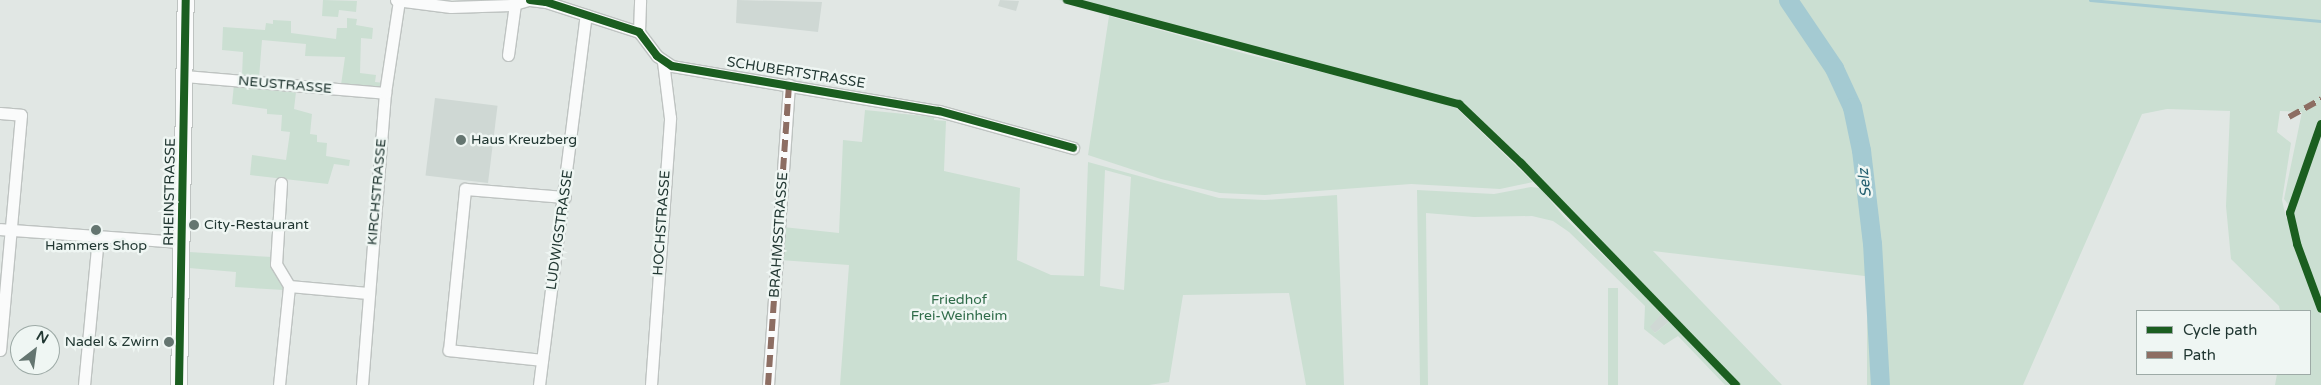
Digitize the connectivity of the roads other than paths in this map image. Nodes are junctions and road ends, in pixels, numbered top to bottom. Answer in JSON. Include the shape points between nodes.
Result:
{"nodes":[{"id":1,"x":186,"y":0,"type":"edge"},
{"id":2,"x":398,"y":0,"type":"edge"},
{"id":3,"x":529,"y":0,"type":"edge"},
{"id":4,"x":640,"y":0,"type":"edge"},
{"id":5,"x":515,"y":4,"type":"junction"},
{"id":6,"x":586,"y":15,"type":"junction"},
{"id":7,"x":639,"y":32,"type":"junction"},
{"id":8,"x":508,"y":55,"type":"dead end"},
{"id":9,"x":664,"y":62,"type":"junction"},
{"id":10,"x":184,"y":76,"type":"junction"},
{"id":11,"x":789,"y":85,"type":"junction"},
{"id":12,"x":385,"y":93,"type":"junction"},
{"id":13,"x":0,"y":114,"type":"edge"},
{"id":14,"x":1073,"y":148,"type":"dead end"},
{"id":15,"x":281,"y":183,"type":"dead end"},
{"id":16,"x":565,"y":197,"type":"junction"},
{"id":17,"x":6,"y":229,"type":"edge"},
{"id":18,"x":98,"y":236,"type":"junction"},
{"id":19,"x":182,"y":242,"type":"junction"},
{"id":20,"x":289,"y":286,"type":"junction"},
{"id":21,"x":368,"y":293,"type":"junction"},
{"id":22,"x":0,"y":350,"type":"edge"},
{"id":23,"x":542,"y":360,"type":"junction"},
{"id":24,"x":84,"y":385,"type":"edge"},
{"id":25,"x":179,"y":385,"type":"edge"},
{"id":26,"x":279,"y":385,"type":"edge"},
{"id":27,"x":362,"y":385,"type":"edge"},
{"id":28,"x":539,"y":385,"type":"edge"},
{"id":29,"x":651,"y":385,"type":"edge"},
{"id":30,"x":768,"y":385,"type":"edge"}],
"edges":[{"from":1,"to":10,"type":"street","name":"RHEINSTRASSE"},
{"from":2,"to":5,"type":"street","via":[[451,7]]},
{"from":2,"to":12,"type":"street","name":"KIRCHSTRASSE"},
{"from":3,"to":5,"type":"street"},
{"from":3,"to":6,"type":"street"},
{"from":4,"to":7,"type":"street"},
{"from":5,"to":8,"type":"street"},
{"from":6,"to":7,"type":"street"},
{"from":6,"to":16,"type":"street","name":"LUDWIGSTRASSE"},
{"from":7,"to":9,"type":"street"},
{"from":9,"to":11,"type":"street","name":"SCHUBERTSTRASSE"},
{"from":9,"to":29,"type":"street","name":"HOCHSTRASSE","via":[[670,118]]},
{"from":10,"to":12,"type":"street","name":"NEUSTRASSE"},
{"from":10,"to":19,"type":"street","name":"RHEINSTRASSE"},
{"from":11,"to":14,"type":"street","name":"SCHUBERTSTRASSE","via":[[939,111]]},
{"from":11,"to":30,"type":"street","name":"BRAHMSSTRASSE"},
{"from":12,"to":21,"type":"street","name":"KIRCHSTRASSE"},
{"from":13,"to":17,"type":"street","via":[[21,115]]},
{"from":15,"to":20,"type":"street","via":[[276,264]]},
{"from":16,"to":23,"type":"street","name":"LUDWIGSTRASSE"},
{"from":16,"to":23,"type":"street","via":[[465,189],[449,350]]},
{"from":17,"to":18,"type":"street"},
{"from":17,"to":22,"type":"street"},
{"from":18,"to":19,"type":"street"},
{"from":18,"to":24,"type":"street"},
{"from":19,"to":25,"type":"street","name":"RHEINSTRASSE"},
{"from":20,"to":21,"type":"street"},
{"from":20,"to":26,"type":"street"},
{"from":21,"to":27,"type":"street","name":"KIRCHSTRASSE"},
{"from":23,"to":28,"type":"street","name":"LUDWIGSTRASSE"}]}
